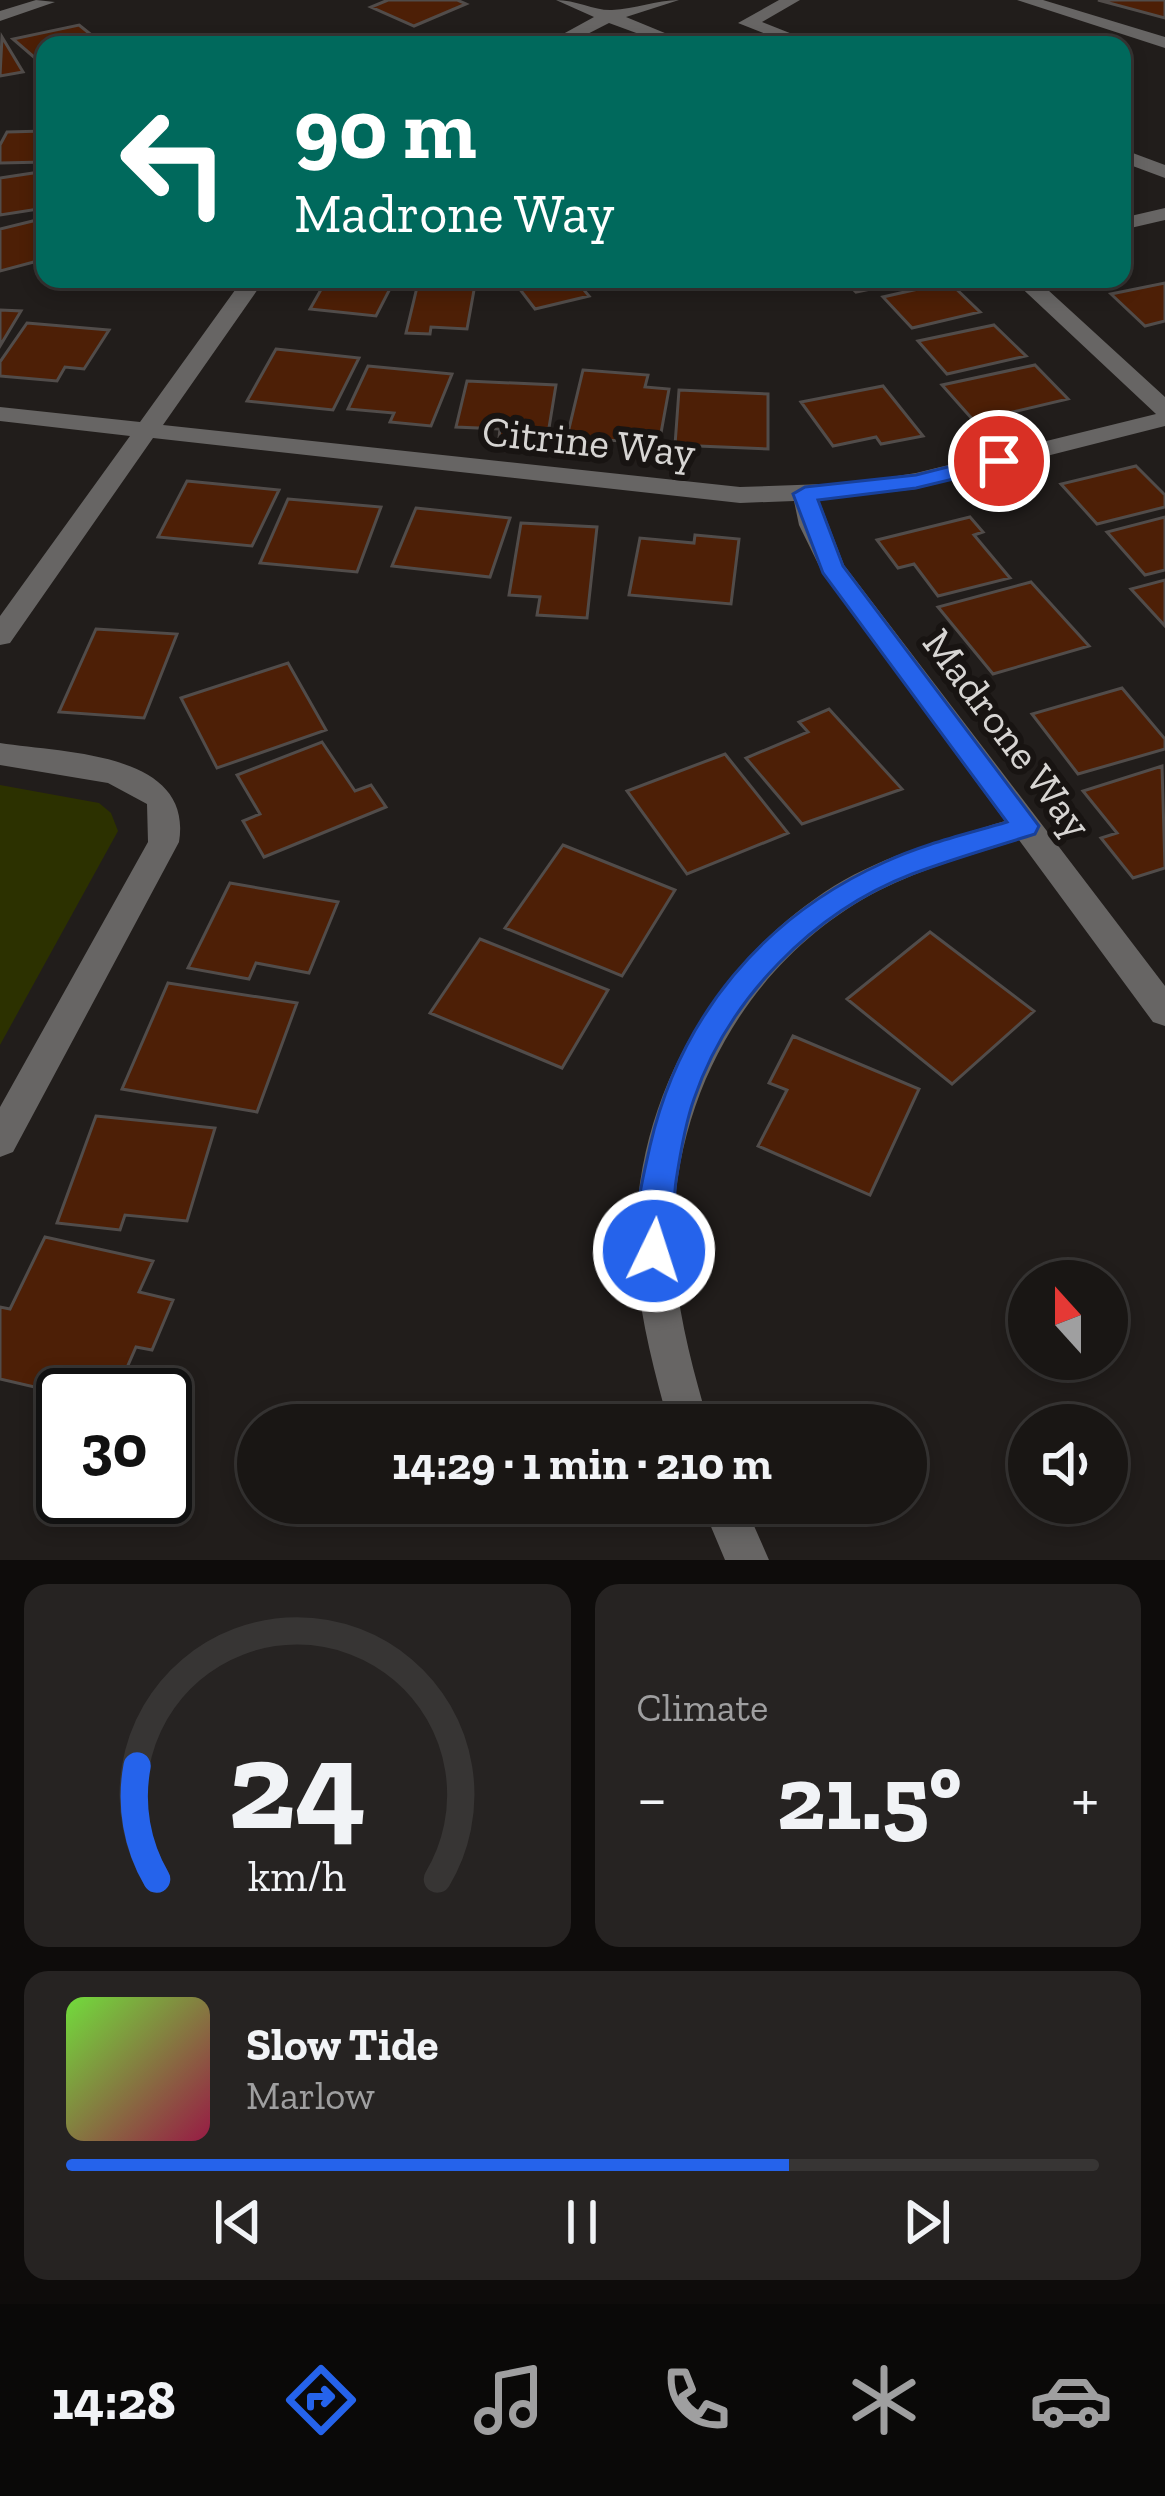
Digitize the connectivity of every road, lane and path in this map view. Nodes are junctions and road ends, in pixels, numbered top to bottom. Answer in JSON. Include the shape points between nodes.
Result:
{"nodes":[{"id":1,"x":564,"y":0,"type":"edge"},
{"id":2,"x":622,"y":0,"type":"edge"},
{"id":3,"x":671,"y":0,"type":"edge"},
{"id":4,"x":792,"y":0,"type":"edge"},
{"id":5,"x":1024,"y":0,"type":"edge"},
{"id":6,"x":47,"y":2,"type":"edge"},
{"id":7,"x":0,"y":16,"type":"edge"},
{"id":8,"x":607,"y":17,"type":"junction"},
{"id":9,"x":1115,"y":28,"type":"junction"},
{"id":10,"x":570,"y":36,"type":"edge"},
{"id":11,"x":660,"y":36,"type":"edge"},
{"id":12,"x":785,"y":36,"type":"edge"},
{"id":13,"x":1103,"y":36,"type":"edge"},
{"id":14,"x":1165,"y":43,"type":"edge"},
{"id":15,"x":1131,"y":159,"type":"edge"},
{"id":16,"x":1165,"y":172,"type":"edge"},
{"id":17,"x":1165,"y":214,"type":"edge"},
{"id":18,"x":1131,"y":222,"type":"edge"},
{"id":19,"x":248,"y":288,"type":"edge"},
{"id":20,"x":1032,"y":288,"type":"edge"},
{"id":21,"x":0,"y":414,"type":"edge"},
{"id":22,"x":1165,"y":415,"type":"edge"},
{"id":23,"x":145,"y":430,"type":"junction"},
{"id":24,"x":805,"y":494,"type":"junction"},
{"id":25,"x":0,"y":636,"type":"edge"},
{"id":26,"x":0,"y":754,"type":"edge"},
{"id":27,"x":1025,"y":826,"type":"junction"},
{"id":28,"x":1165,"y":1012,"type":"edge"},
{"id":29,"x":0,"y":1141,"type":"edge"},
{"id":30,"x":683,"y":1404,"type":"edge"},
{"id":31,"x":731,"y":1524,"type":"edge"},
{"id":32,"x":747,"y":1560,"type":"edge"}],
"edges":[{"from":1,"to":8,"type":"street"},
{"from":2,"to":8,"type":"street"},
{"from":3,"to":8,"type":"street"},
{"from":4,"to":12,"type":"street","via":[[747,23]]},
{"from":5,"to":9,"type":"street"},
{"from":6,"to":7,"type":"street"},
{"from":8,"to":10,"type":"street"},
{"from":8,"to":11,"type":"street"},
{"from":9,"to":13,"type":"street"},
{"from":9,"to":14,"type":"street"},
{"from":15,"to":16,"type":"street"},
{"from":17,"to":18,"type":"street"},
{"from":19,"to":23,"type":"street"},
{"from":20,"to":22,"type":"street"},
{"from":21,"to":23,"type":"street","name":"Citrine Way"},
{"from":22,"to":24,"type":"street","name":"Citrine Way","via":[[916,482]]},
{"from":23,"to":24,"type":"street","name":"Citrine Way","via":[[664,490]]},
{"from":23,"to":25,"type":"street"},
{"from":24,"to":27,"type":"street","name":"Madrone Way","via":[[832,568]]},
{"from":26,"to":29,"type":"street","via":[[131,778],[154,791],[168,820]]},
{"from":27,"to":28,"type":"street","name":"Madrone Way"},
{"from":27,"to":30,"type":"street","via":[[899,867],[848,893],[756,967],[709,1030],[677,1101],[654,1251]]},
{"from":31,"to":32,"type":"street"}]}
